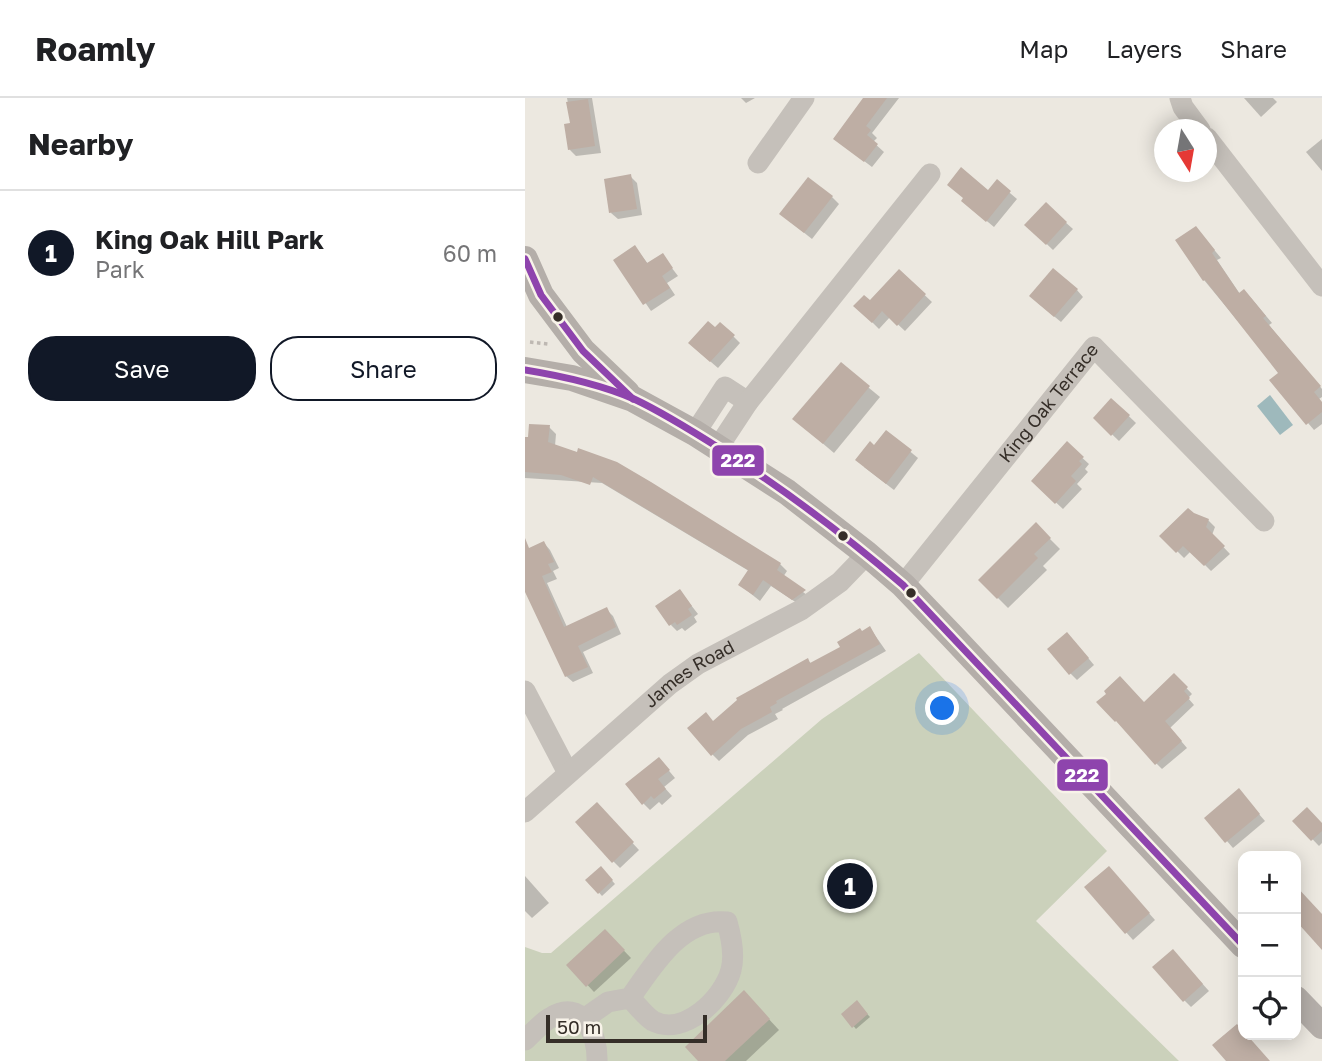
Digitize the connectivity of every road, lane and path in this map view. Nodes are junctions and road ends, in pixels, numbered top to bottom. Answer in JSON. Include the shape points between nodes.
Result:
{"nodes":[{"id":1,"x":804,"y":98,"type":"edge"},
{"id":2,"x":1180,"y":98,"type":"edge"},
{"id":3,"x":1192,"y":119,"type":"edge"},
{"id":4,"x":1217,"y":152,"type":"edge"},
{"id":5,"x":758,"y":163,"type":"dead end"},
{"id":6,"x":930,"y":174,"type":"dead end"},
{"id":7,"x":525,"y":259,"type":"edge"},
{"id":8,"x":1322,"y":286,"type":"edge"},
{"id":9,"x":525,"y":370,"type":"edge"},
{"id":10,"x":633,"y":399,"type":"junction"},
{"id":11,"x":748,"y":401,"type":"junction"},
{"id":12,"x":695,"y":433,"type":"junction"},
{"id":13,"x":717,"y":449,"type":"junction"},
{"id":14,"x":1264,"y":521,"type":"dead end"},
{"id":15,"x":867,"y":554,"type":"junction"},
{"id":16,"x":903,"y":585,"type":"junction"},
{"id":17,"x":525,"y":691,"type":"edge"},
{"id":18,"x":568,"y":773,"type":"junction"},
{"id":19,"x":525,"y":812,"type":"edge"},
{"id":20,"x":1238,"y":940,"type":"edge"},
{"id":21,"x":631,"y":998,"type":"junction"},
{"id":22,"x":586,"y":1018,"type":"junction"},
{"id":23,"x":525,"y":1040,"type":"edge"},
{"id":24,"x":597,"y":1061,"type":"edge"}],
"edges":[{"from":1,"to":5,"type":"street"},
{"from":2,"to":3,"type":"street"},
{"from":4,"to":8,"type":"street"},
{"from":6,"to":11,"type":"street"},
{"from":7,"to":10,"type":"main road","via":[[541,295],[583,351]]},
{"from":9,"to":10,"type":"main road","via":[[572,378]]},
{"from":10,"to":12,"type":"main road"},
{"from":11,"to":12,"type":"street","via":[[725,387]]},
{"from":11,"to":13,"type":"street"},
{"from":12,"to":13,"type":"main road"},
{"from":13,"to":15,"type":"main road","via":[[787,492]]},
{"from":14,"to":16,"type":"street","name":"King Oak Terrace","via":[[1094,347]]},
{"from":15,"to":16,"type":"main road"},
{"from":15,"to":18,"type":"street","name":"James Road","via":[[840,582],[801,610],[698,664],[670,684]]},
{"from":16,"to":20,"type":"main road"},
{"from":17,"to":18,"type":"street"},
{"from":18,"to":19,"type":"street","name":"James Road"},
{"from":21,"to":21,"type":"street","via":[[663,952],[677,940],[712,922],[727,922],[732,966],[728,980],[696,1015],[662,1024]]},
{"from":21,"to":22,"type":"street","via":[[608,1002]]},
{"from":22,"to":23,"type":"street","via":[[563,1012],[550,1017]]},
{"from":22,"to":24,"type":"street"}]}
